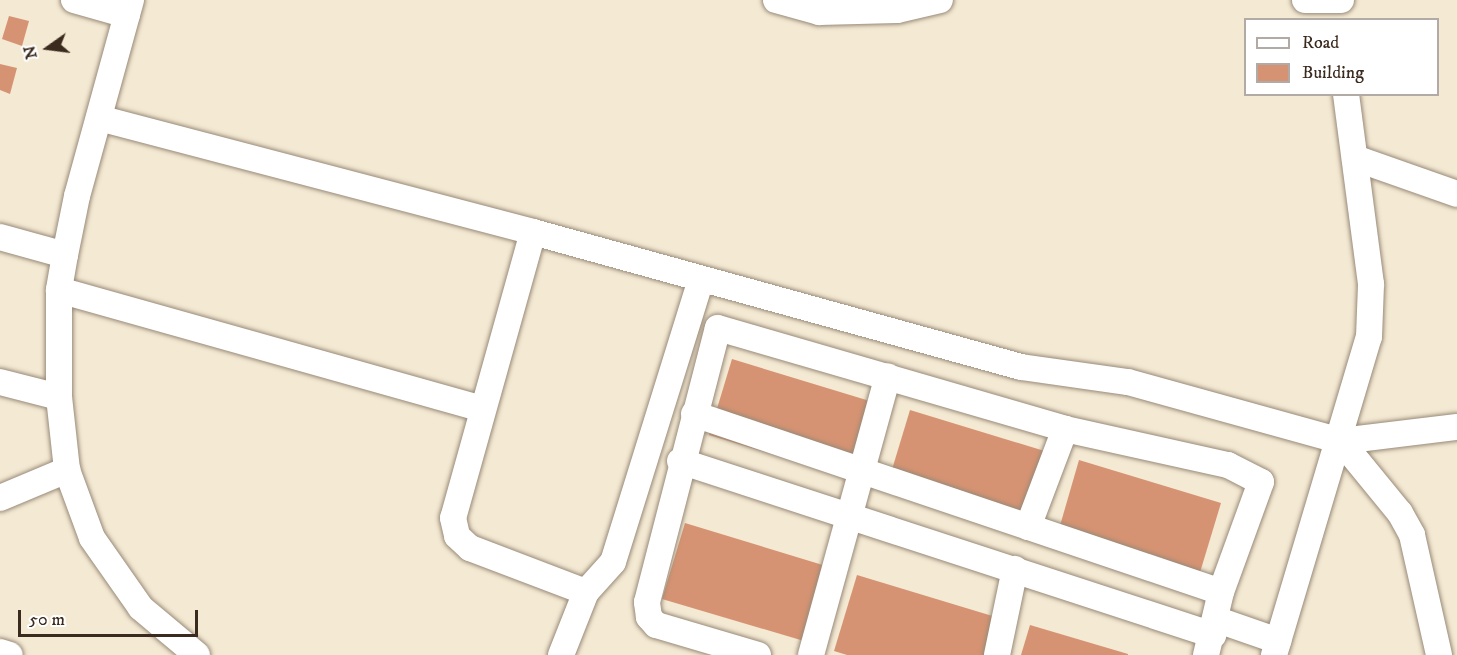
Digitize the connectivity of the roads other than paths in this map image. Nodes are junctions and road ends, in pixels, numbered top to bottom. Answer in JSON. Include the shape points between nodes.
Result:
{"nodes":[{"id":1,"x":74,"y":0,"type":"edge"},
{"id":2,"x":776,"y":0,"type":"edge"},
{"id":3,"x":940,"y":0,"type":"edge"},
{"id":4,"x":820,"y":6,"type":"edge"},
{"id":5,"x":129,"y":8,"type":"edge"},
{"id":6,"x":1346,"y":96,"type":"edge"},
{"id":7,"x":99,"y":118,"type":"junction"},
{"id":8,"x":1355,"y":158,"type":"junction"},
{"id":9,"x":1457,"y":194,"type":"edge"},
{"id":10,"x":533,"y":232,"type":"junction"},
{"id":11,"x":0,"y":237,"type":"edge"},
{"id":12,"x":65,"y":255,"type":"junction"},
{"id":13,"x":701,"y":279,"type":"junction"},
{"id":14,"x":59,"y":290,"type":"junction"},
{"id":15,"x":888,"y":376,"type":"junction"},
{"id":16,"x":0,"y":382,"type":"edge"},
{"id":17,"x":59,"y":397,"type":"junction"},
{"id":18,"x":482,"y":409,"type":"junction"},
{"id":19,"x":694,"y":414,"type":"junction"},
{"id":20,"x":655,"y":427,"type":"junction"},
{"id":21,"x":1457,"y":427,"type":"edge"},
{"id":22,"x":1065,"y":429,"type":"junction"},
{"id":23,"x":1341,"y":441,"type":"junction"},
{"id":24,"x":683,"y":451,"type":"junction"},
{"id":25,"x":68,"y":470,"type":"junction"},
{"id":26,"x":861,"y":471,"type":"junction"},
{"id":27,"x":0,"y":498,"type":"edge"},
{"id":28,"x":849,"y":518,"type":"junction"},
{"id":29,"x":1028,"y":527,"type":"junction"},
{"id":30,"x":1015,"y":569,"type":"junction"},
{"id":31,"x":586,"y":592,"type":"junction"},
{"id":32,"x":1221,"y":592,"type":"junction"},
{"id":33,"x":1211,"y":636,"type":"edge"},
{"id":34,"x":1276,"y":648,"type":"edge"},
{"id":35,"x":0,"y":652,"type":"edge"},
{"id":36,"x":10,"y":655,"type":"edge"},
{"id":37,"x":197,"y":655,"type":"edge"},
{"id":38,"x":561,"y":655,"type":"edge"},
{"id":39,"x":758,"y":655,"type":"edge"},
{"id":40,"x":812,"y":655,"type":"edge"},
{"id":41,"x":997,"y":655,"type":"edge"},
{"id":42,"x":1439,"y":655,"type":"edge"}],
"edges":[{"from":1,"to":5,"type":"street"},
{"from":2,"to":4,"type":"street"},
{"from":3,"to":4,"type":"street","via":[[897,10]]},
{"from":5,"to":7,"type":"street"},
{"from":6,"to":8,"type":"street"},
{"from":7,"to":10,"type":"street"},
{"from":7,"to":12,"type":"street"},
{"from":8,"to":9,"type":"street"},
{"from":8,"to":23,"type":"street","via":[[1371,284],[1369,338]]},
{"from":10,"to":13,"type":"street"},
{"from":10,"to":18,"type":"street"},
{"from":11,"to":12,"type":"street"},
{"from":12,"to":14,"type":"street"},
{"from":13,"to":20,"type":"street"},
{"from":13,"to":23,"type":"street","via":[[1021,367],[1128,382]]},
{"from":14,"to":17,"type":"street"},
{"from":14,"to":18,"type":"street"},
{"from":15,"to":19,"type":"street","via":[[718,328]]},
{"from":15,"to":22,"type":"street"},
{"from":15,"to":26,"type":"street"},
{"from":16,"to":17,"type":"street"},
{"from":17,"to":25,"type":"street"},
{"from":18,"to":31,"type":"street","via":[[453,518],[457,536],[470,548]]},
{"from":19,"to":24,"type":"street"},
{"from":19,"to":26,"type":"street"},
{"from":20,"to":24,"type":"street"},
{"from":20,"to":31,"type":"street","via":[[613,562]]},
{"from":21,"to":23,"type":"street"},
{"from":22,"to":29,"type":"street"},
{"from":22,"to":32,"type":"street","via":[[1228,465],[1261,482]]},
{"from":23,"to":34,"type":"street"},
{"from":23,"to":42,"type":"street","via":[[1400,513],[1412,535]]},
{"from":24,"to":28,"type":"street"},
{"from":24,"to":39,"type":"street","via":[[646,602],[649,617],[656,625]]},
{"from":25,"to":27,"type":"street"},
{"from":25,"to":37,"type":"street","via":[[92,538],[104,556],[141,608]]},
{"from":26,"to":28,"type":"street"},
{"from":26,"to":29,"type":"street"},
{"from":28,"to":30,"type":"street"},
{"from":28,"to":40,"type":"street"},
{"from":29,"to":32,"type":"street"},
{"from":30,"to":33,"type":"street"},
{"from":30,"to":41,"type":"street"},
{"from":31,"to":38,"type":"street"},
{"from":32,"to":33,"type":"street"},
{"from":33,"to":34,"type":"street"},
{"from":35,"to":36,"type":"street"}]}
